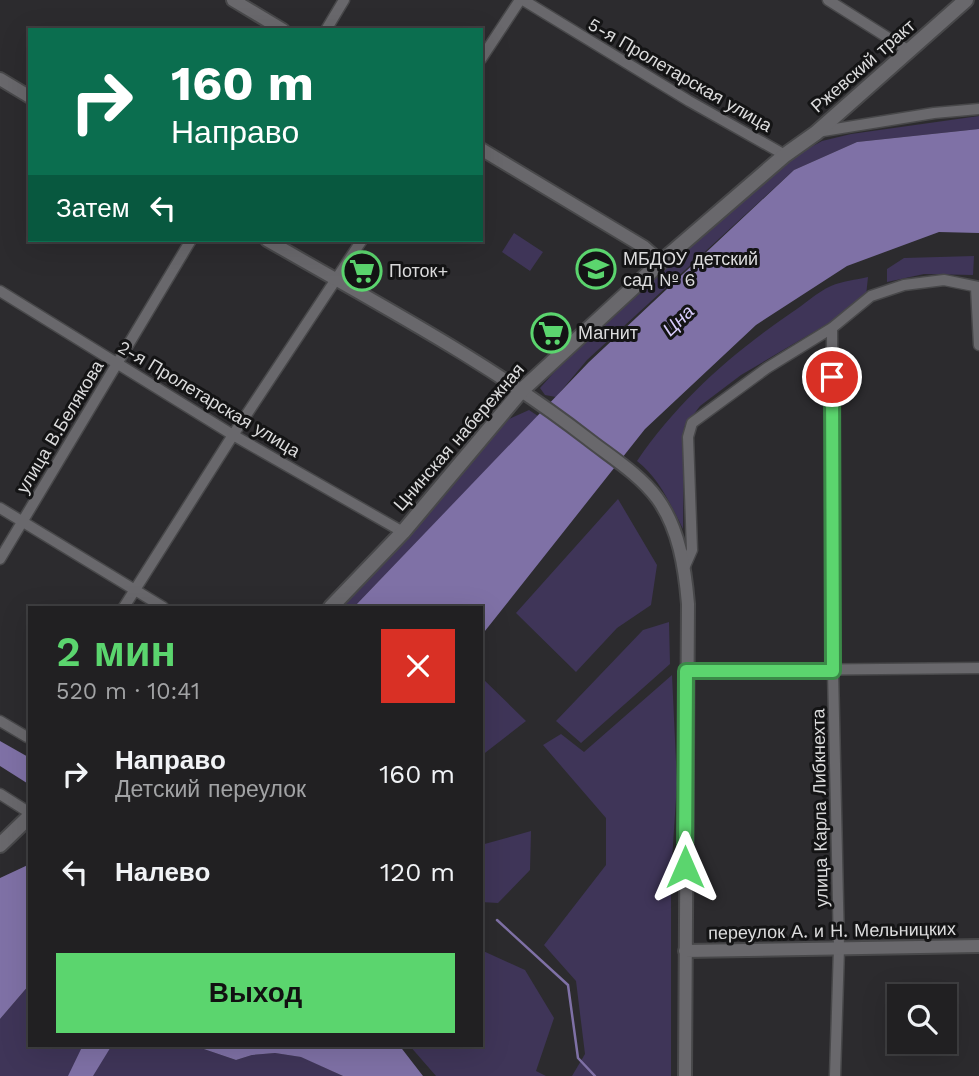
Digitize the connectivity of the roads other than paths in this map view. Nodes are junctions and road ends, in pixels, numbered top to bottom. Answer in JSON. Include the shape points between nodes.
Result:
{"nodes":[{"id":1,"x":233,"y":0,"type":"edge"},
{"id":2,"x":344,"y":0,"type":"edge"},
{"id":3,"x":521,"y":0,"type":"edge"},
{"id":4,"x":828,"y":0,"type":"edge"},
{"id":5,"x":966,"y":0,"type":"edge"},
{"id":6,"x":280,"y":28,"type":"edge"},
{"id":7,"x":327,"y":28,"type":"edge"},
{"id":8,"x":909,"y":51,"type":"junction"},
{"id":9,"x":483,"y":56,"type":"edge"},
{"id":10,"x":0,"y":79,"type":"edge"},
{"id":11,"x":28,"y":96,"type":"edge"},
{"id":12,"x":979,"y":109,"type":"edge"},
{"id":13,"x":817,"y":132,"type":"junction"},
{"id":14,"x":483,"y":150,"type":"edge"},
{"id":15,"x":785,"y":155,"type":"junction"},
{"id":16,"x":190,"y":242,"type":"edge"},
{"id":17,"x":270,"y":242,"type":"edge"},
{"id":18,"x":361,"y":242,"type":"edge"},
{"id":19,"x":662,"y":262,"type":"junction"},
{"id":20,"x":336,"y":280,"type":"junction"},
{"id":21,"x":977,"y":287,"type":"edge"},
{"id":22,"x":0,"y":291,"type":"edge"},
{"id":23,"x":832,"y":328,"type":"junction"},
{"id":24,"x":979,"y":345,"type":"edge"},
{"id":25,"x":118,"y":363,"type":"junction"},
{"id":26,"x":522,"y":390,"type":"junction"},
{"id":27,"x":233,"y":435,"type":"junction"},
{"id":28,"x":0,"y":508,"type":"edge"},
{"id":29,"x":22,"y":521,"type":"junction"},
{"id":30,"x":403,"y":531,"type":"junction"},
{"id":31,"x":0,"y":559,"type":"edge"},
{"id":32,"x":685,"y":566,"type":"junction"},
{"id":33,"x":134,"y":591,"type":"junction"},
{"id":34,"x":125,"y":606,"type":"edge"},
{"id":35,"x":161,"y":606,"type":"edge"},
{"id":36,"x":332,"y":606,"type":"edge"},
{"id":37,"x":979,"y":668,"type":"edge"},
{"id":38,"x":686,"y":671,"type":"junction"},
{"id":39,"x":833,"y":671,"type":"junction"},
{"id":40,"x":0,"y":721,"type":"edge"},
{"id":41,"x":28,"y":737,"type":"edge"},
{"id":42,"x":0,"y":794,"type":"edge"},
{"id":43,"x":28,"y":814,"type":"edge"},
{"id":44,"x":28,"y":817,"type":"edge"},
{"id":45,"x":0,"y":845,"type":"edge"},
{"id":46,"x":979,"y":946,"type":"edge"},
{"id":47,"x":839,"y":948,"type":"junction"},
{"id":48,"x":685,"y":951,"type":"junction"},
{"id":49,"x":685,"y":1076,"type":"edge"},
{"id":50,"x":835,"y":1076,"type":"edge"}],
"edges":[{"from":1,"to":6,"type":"street"},
{"from":2,"to":7,"type":"street"},
{"from":3,"to":9,"type":"street"},
{"from":3,"to":15,"type":"street","name":"5-я Пролетарская улица"},
{"from":4,"to":8,"type":"street"},
{"from":5,"to":8,"type":"main road","name":"Ржевский тракт"},
{"from":8,"to":13,"type":"main road","name":"Ржевский тракт"},
{"from":10,"to":11,"type":"street"},
{"from":12,"to":13,"type":"street","name":"Цнинская набережная"},
{"from":13,"to":15,"type":"main road","name":"Цнинская набережная"},
{"from":14,"to":19,"type":"street"},
{"from":15,"to":19,"type":"main road","name":"Цнинская набережная"},
{"from":16,"to":25,"type":"street","name":"улица В.Белякова"},
{"from":17,"to":20,"type":"street"},
{"from":18,"to":20,"type":"street"},
{"from":19,"to":26,"type":"main road","name":"Цнинская набережная"},
{"from":20,"to":26,"type":"street"},
{"from":20,"to":27,"type":"street"},
{"from":21,"to":23,"type":"street","via":[[944,280],[904,285],[871,296]]},
{"from":21,"to":24,"type":"street"},
{"from":22,"to":25,"type":"street","name":"2-я Пролетарская улица"},
{"from":23,"to":32,"type":"street","via":[[692,423],[688,437],[692,550]]},
{"from":23,"to":39,"type":"street","name":"улица Карла Либкнехта"},
{"from":25,"to":27,"type":"street","name":"2-я Пролетарская улица"},
{"from":25,"to":29,"type":"street","name":"улица В.Белякова"},
{"from":26,"to":30,"type":"main road","name":"Цнинская набережная"},
{"from":26,"to":32,"type":"street","via":[[628,470],[658,499]]},
{"from":27,"to":30,"type":"street","name":"2-я Пролетарская улица"},
{"from":27,"to":33,"type":"street"},
{"from":28,"to":29,"type":"street"},
{"from":29,"to":31,"type":"street","name":"улица В.Белякова"},
{"from":29,"to":33,"type":"street"},
{"from":30,"to":36,"type":"main road","name":"Цнинская набережная"},
{"from":32,"to":38,"type":"street"},
{"from":33,"to":34,"type":"street"},
{"from":33,"to":35,"type":"street"},
{"from":37,"to":39,"type":"street"},
{"from":38,"to":39,"type":"street"},
{"from":38,"to":48,"type":"street"},
{"from":39,"to":47,"type":"street","name":"улица Карла Либкнехта"},
{"from":40,"to":41,"type":"street"},
{"from":42,"to":43,"type":"street"},
{"from":44,"to":45,"type":"main road"},
{"from":46,"to":47,"type":"street","name":"переулок А. и Н. Мельницких"},
{"from":47,"to":48,"type":"street","name":"переулок А. и Н. Мельницких"},
{"from":47,"to":50,"type":"street","name":"улица Карла Либкнехта"},
{"from":48,"to":49,"type":"street"}]}
